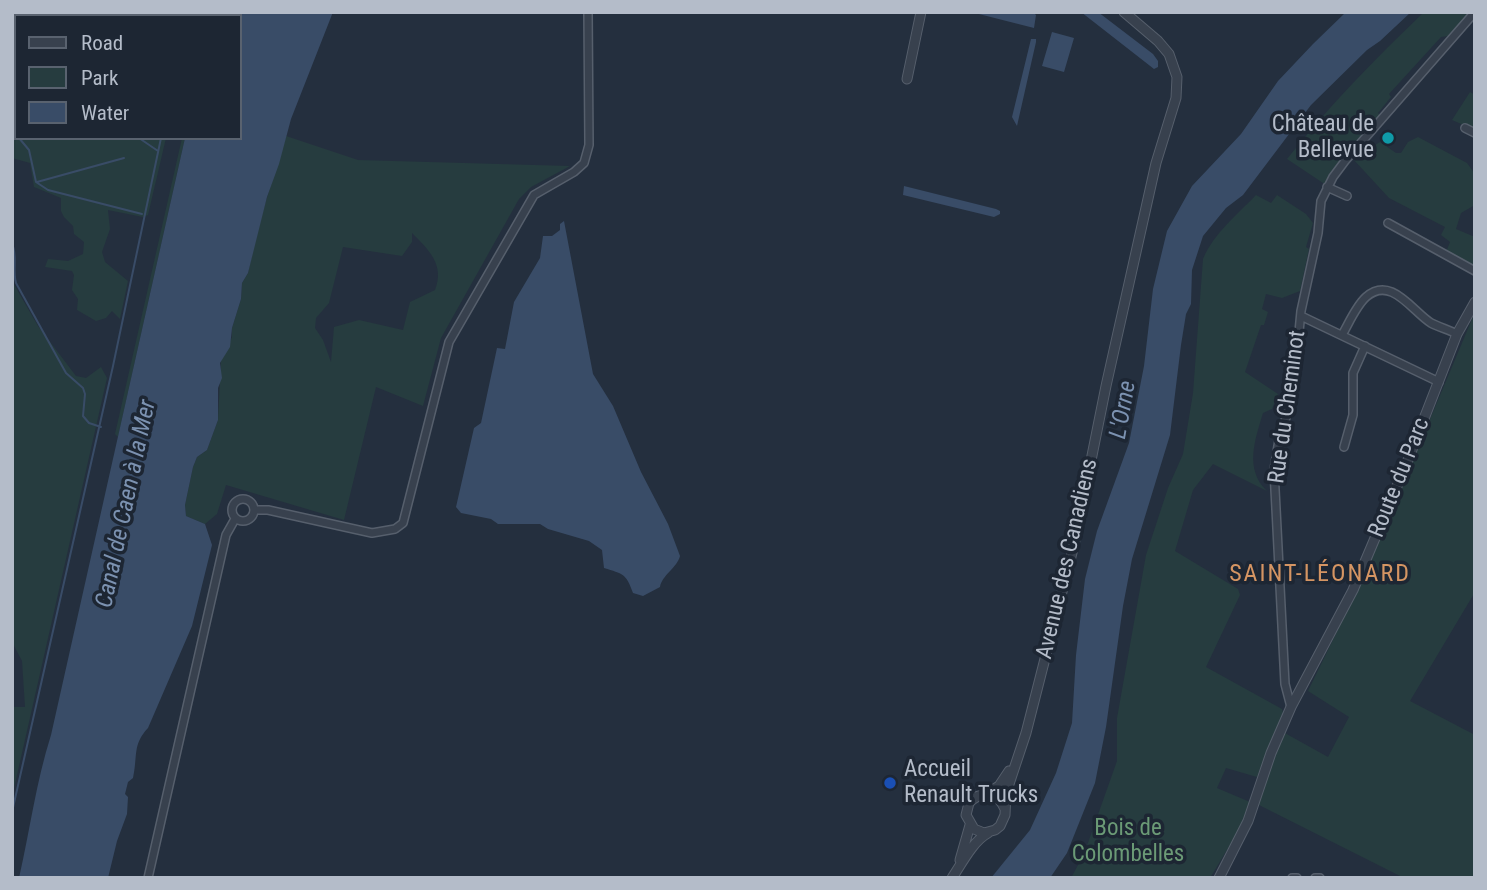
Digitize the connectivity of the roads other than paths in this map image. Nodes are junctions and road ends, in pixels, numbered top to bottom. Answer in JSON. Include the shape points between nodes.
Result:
{"nodes":[{"id":1,"x":588,"y":12,"type":"edge"},
{"id":2,"x":921,"y":12,"type":"edge"},
{"id":3,"x":1124,"y":12,"type":"edge"},
{"id":4,"x":1475,"y":12,"type":"edge"},
{"id":5,"x":906,"y":79,"type":"dead end"},
{"id":6,"x":1465,"y":128,"type":"dead end"},
{"id":7,"x":1475,"y":133,"type":"edge"},
{"id":8,"x":1327,"y":187,"type":"junction"},
{"id":9,"x":1347,"y":196,"type":"dead end"},
{"id":10,"x":1388,"y":223,"type":"dead end"},
{"id":11,"x":1475,"y":271,"type":"edge"},
{"id":12,"x":1475,"y":302,"type":"edge"},
{"id":13,"x":1301,"y":316,"type":"junction"},
{"id":14,"x":1457,"y":334,"type":"junction"},
{"id":15,"x":1342,"y":335,"type":"junction"},
{"id":16,"x":1365,"y":346,"type":"junction"},
{"id":17,"x":1439,"y":382,"type":"junction"},
{"id":18,"x":1344,"y":447,"type":"dead end"},
{"id":19,"x":254,"y":510,"type":"junction"},
{"id":20,"x":235,"y":519,"type":"junction"},
{"id":21,"x":1290,"y":708,"type":"junction"},
{"id":22,"x":1014,"y":763,"type":"junction"},
{"id":23,"x":986,"y":794,"type":"junction"},
{"id":24,"x":1004,"y":809,"type":"junction"},
{"id":25,"x":970,"y":825,"type":"junction"},
{"id":26,"x":990,"y":832,"type":"junction"},
{"id":27,"x":954,"y":875,"type":"edge"},
{"id":28,"x":148,"y":878,"type":"edge"},
{"id":29,"x":1219,"y":878,"type":"edge"}],
"edges":[{"from":1,"to":19,"type":"street","via":[[589,145],[584,163],[534,195],[449,342],[403,523],[372,533]]},
{"from":2,"to":5,"type":"street"},
{"from":3,"to":22,"type":"street","name":"Avenue des Canadiens","via":[[1163,46],[1174,67],[1176,98],[1156,163],[1074,545],[1026,733]]},
{"from":4,"to":8,"type":"street"},
{"from":6,"to":7,"type":"street"},
{"from":8,"to":9,"type":"street"},
{"from":8,"to":13,"type":"street","name":"Rue du Cheminot"},
{"from":10,"to":11,"type":"street"},
{"from":12,"to":14,"type":"street","name":"Route du Parc"},
{"from":13,"to":15,"type":"street"},
{"from":13,"to":21,"type":"street","name":"Rue du Cheminot","via":[[1293,395],[1275,471]]},
{"from":14,"to":15,"type":"street","via":[[1431,323],[1391,290],[1382,290],[1363,300]]},
{"from":14,"to":17,"type":"street","name":"Route du Parc"},
{"from":15,"to":16,"type":"street"},
{"from":16,"to":17,"type":"street"},
{"from":16,"to":18,"type":"street","via":[[1353,373],[1353,415]]},
{"from":17,"to":21,"type":"street","name":"Route du Parc","via":[[1353,590]]},
{"from":19,"to":20,"type":"street","via":[[249,520]]},
{"from":19,"to":20,"type":"street","via":[[251,502],[237,500]]},
{"from":20,"to":28,"type":"street","via":[[226,535]]},
{"from":21,"to":29,"type":"street","name":"Route du Parc","via":[[1248,821]]},
{"from":22,"to":23,"type":"street","name":"Avenue des Canadiens","via":[[999,786]]},
{"from":22,"to":24,"type":"street","name":"Avenue des Canadiens"},
{"from":23,"to":24,"type":"street","via":[[998,798]]},
{"from":23,"to":25,"type":"street","via":[[969,803],[966,815]]},
{"from":24,"to":26,"type":"street","via":[[1000,826]]},
{"from":25,"to":26,"type":"street"},
{"from":25,"to":27,"type":"street"},
{"from":26,"to":27,"type":"street","via":[[982,836]]}]}
